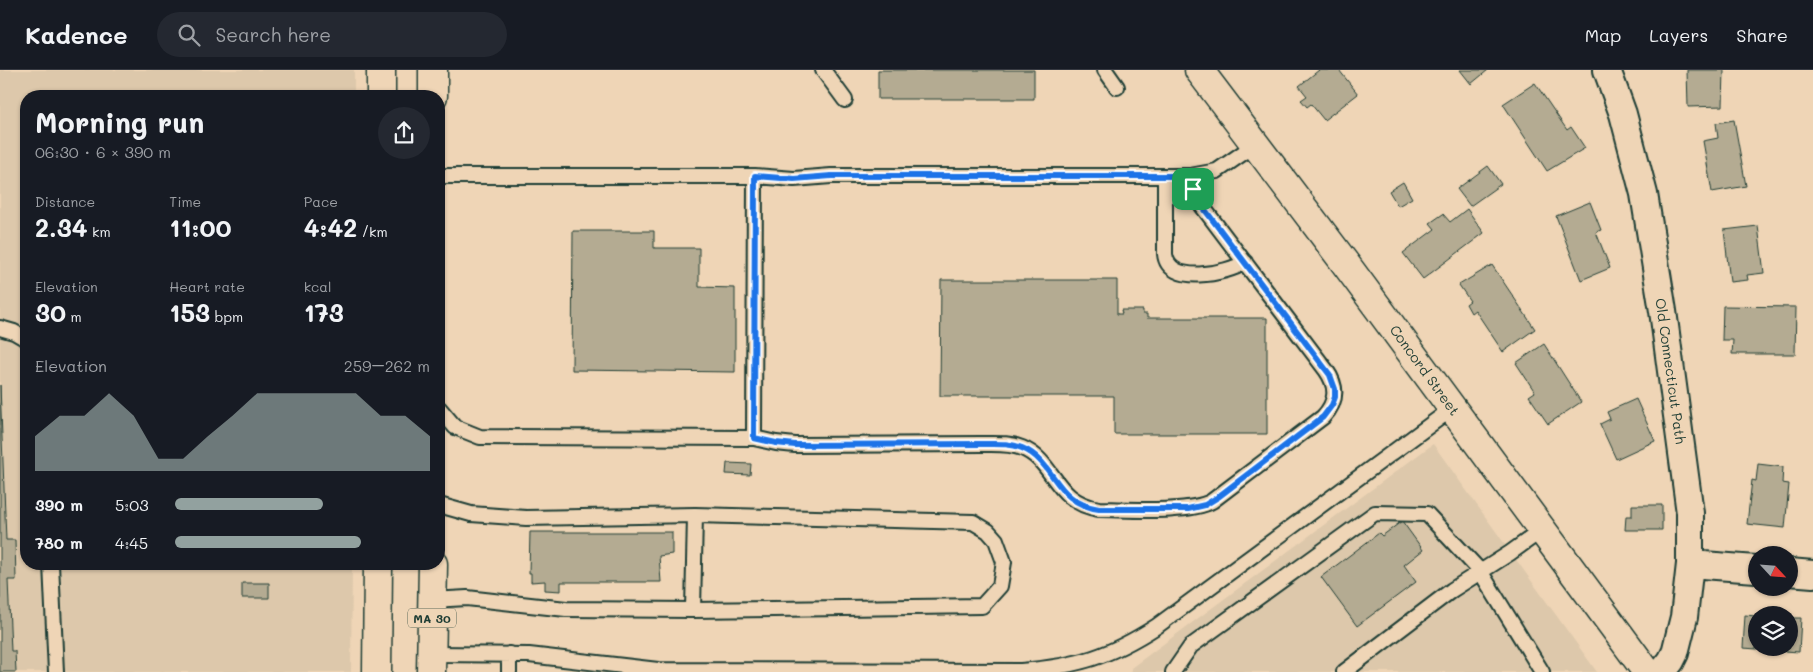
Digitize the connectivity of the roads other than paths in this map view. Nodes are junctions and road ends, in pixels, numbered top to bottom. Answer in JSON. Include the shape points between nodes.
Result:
{"nodes":[{"id":1,"x":381,"y":70,"type":"edge"},
{"id":2,"x":433,"y":70,"type":"edge"},
{"id":3,"x":823,"y":70,"type":"edge"},
{"id":4,"x":1105,"y":70,"type":"edge"},
{"id":5,"x":1200,"y":70,"type":"edge"},
{"id":6,"x":1609,"y":72,"type":"edge"},
{"id":7,"x":1117,"y":87,"type":"dead end"},
{"id":8,"x":381,"y":90,"type":"edge"},
{"id":9,"x":433,"y":90,"type":"edge"},
{"id":10,"x":845,"y":100,"type":"dead end"},
{"id":11,"x":1256,"y":144,"type":"junction"},
{"id":12,"x":445,"y":176,"type":"edge"},
{"id":13,"x":755,"y":176,"type":"junction"},
{"id":14,"x":1166,"y":176,"type":"junction"},
{"id":15,"x":1190,"y":176,"type":"junction"},
{"id":16,"x":1244,"y":262,"type":"junction"},
{"id":17,"x":0,"y":328,"type":"edge"},
{"id":18,"x":20,"y":336,"type":"edge"},
{"id":19,"x":1453,"y":408,"type":"junction"},
{"id":20,"x":445,"y":415,"type":"edge"},
{"id":21,"x":754,"y":438,"type":"junction"},
{"id":22,"x":445,"y":507,"type":"edge"},
{"id":23,"x":696,"y":515,"type":"junction"},
{"id":24,"x":1542,"y":530,"type":"junction"},
{"id":25,"x":1690,"y":564,"type":"junction"},
{"id":26,"x":1748,"y":568,"type":"edge"},
{"id":27,"x":52,"y":570,"type":"edge"},
{"id":28,"x":378,"y":570,"type":"edge"},
{"id":29,"x":433,"y":570,"type":"edge"},
{"id":30,"x":1480,"y":572,"type":"junction"},
{"id":31,"x":1798,"y":573,"type":"edge"},
{"id":32,"x":1813,"y":574,"type":"edge"},
{"id":33,"x":432,"y":600,"type":"junction"},
{"id":34,"x":693,"y":610,"type":"junction"},
{"id":35,"x":509,"y":654,"type":"junction"},
{"id":36,"x":432,"y":663,"type":"edge"},
{"id":37,"x":1006,"y":671,"type":"edge"},
{"id":38,"x":56,"y":672,"type":"edge"},
{"id":39,"x":377,"y":672,"type":"edge"},
{"id":40,"x":509,"y":672,"type":"edge"},
{"id":41,"x":1173,"y":672,"type":"edge"},
{"id":42,"x":1344,"y":672,"type":"edge"},
{"id":43,"x":1542,"y":672,"type":"edge"},
{"id":44,"x":1647,"y":672,"type":"edge"},
{"id":45,"x":1662,"y":672,"type":"edge"}],
"edges":[{"from":1,"to":8,"type":"main road"},
{"from":2,"to":9,"type":"main road"},
{"from":3,"to":10,"type":"lane"},
{"from":4,"to":7,"type":"lane"},
{"from":5,"to":11,"type":"main road","name":"Concord Street"},
{"from":6,"to":25,"type":"street","name":"Old Connecticut Path","via":[[1635,154],[1656,258],[1690,513]]},
{"from":11,"to":15,"type":"lane","via":[[1217,171]]},
{"from":11,"to":19,"type":"main road","name":"Concord Street"},
{"from":12,"to":13,"type":"lane"},
{"from":13,"to":14,"type":"lane","via":[[794,179],[831,176]]},
{"from":13,"to":21,"type":"lane"},
{"from":14,"to":15,"type":"lane"},
{"from":14,"to":16,"type":"lane","via":[[1165,254],[1168,264],[1178,272],[1214,273],[1228,271]]},
{"from":15,"to":16,"type":"lane","via":[[1199,202]]},
{"from":16,"to":21,"type":"lane","via":[[1330,375],[1335,397],[1323,417],[1205,505],[1188,509],[1099,509],[1085,506],[1068,496],[1038,458],[1014,446],[795,445]]},
{"from":17,"to":18,"type":"lane"},
{"from":19,"to":24,"type":"main road","name":"Concord Street"},
{"from":19,"to":37,"type":"lane","via":[[1141,637],[1083,662]]},
{"from":20,"to":21,"type":"lane","via":[[455,427],[480,437]]},
{"from":22,"to":23,"type":"lane","via":[[471,514],[526,518]]},
{"from":23,"to":34,"type":"lane"},
{"from":23,"to":34,"type":"lane","via":[[974,522],[996,540],[1004,562],[1000,586],[982,606]]},
{"from":24,"to":30,"type":"lane"},
{"from":24,"to":44,"type":"main road","name":"Concord Street"},
{"from":25,"to":26,"type":"street"},
{"from":25,"to":45,"type":"street","name":"Old Connecticut Path","via":[[1681,631],[1671,661]]},
{"from":27,"to":38,"type":"lane"},
{"from":28,"to":39,"type":"main road"},
{"from":29,"to":33,"type":"main road","number":"MA 30"},
{"from":30,"to":41,"type":"lane","via":[[1427,514],[1375,513],[1191,646]]},
{"from":30,"to":42,"type":"lane"},
{"from":30,"to":43,"type":"lane"},
{"from":31,"to":32,"type":"street"},
{"from":33,"to":34,"type":"lane","via":[[466,598],[566,608]]},
{"from":33,"to":36,"type":"main road","number":"MA 30"},
{"from":35,"to":36,"type":"lane"},
{"from":35,"to":37,"type":"lane","via":[[658,670]]},
{"from":35,"to":40,"type":"lane"}]}
